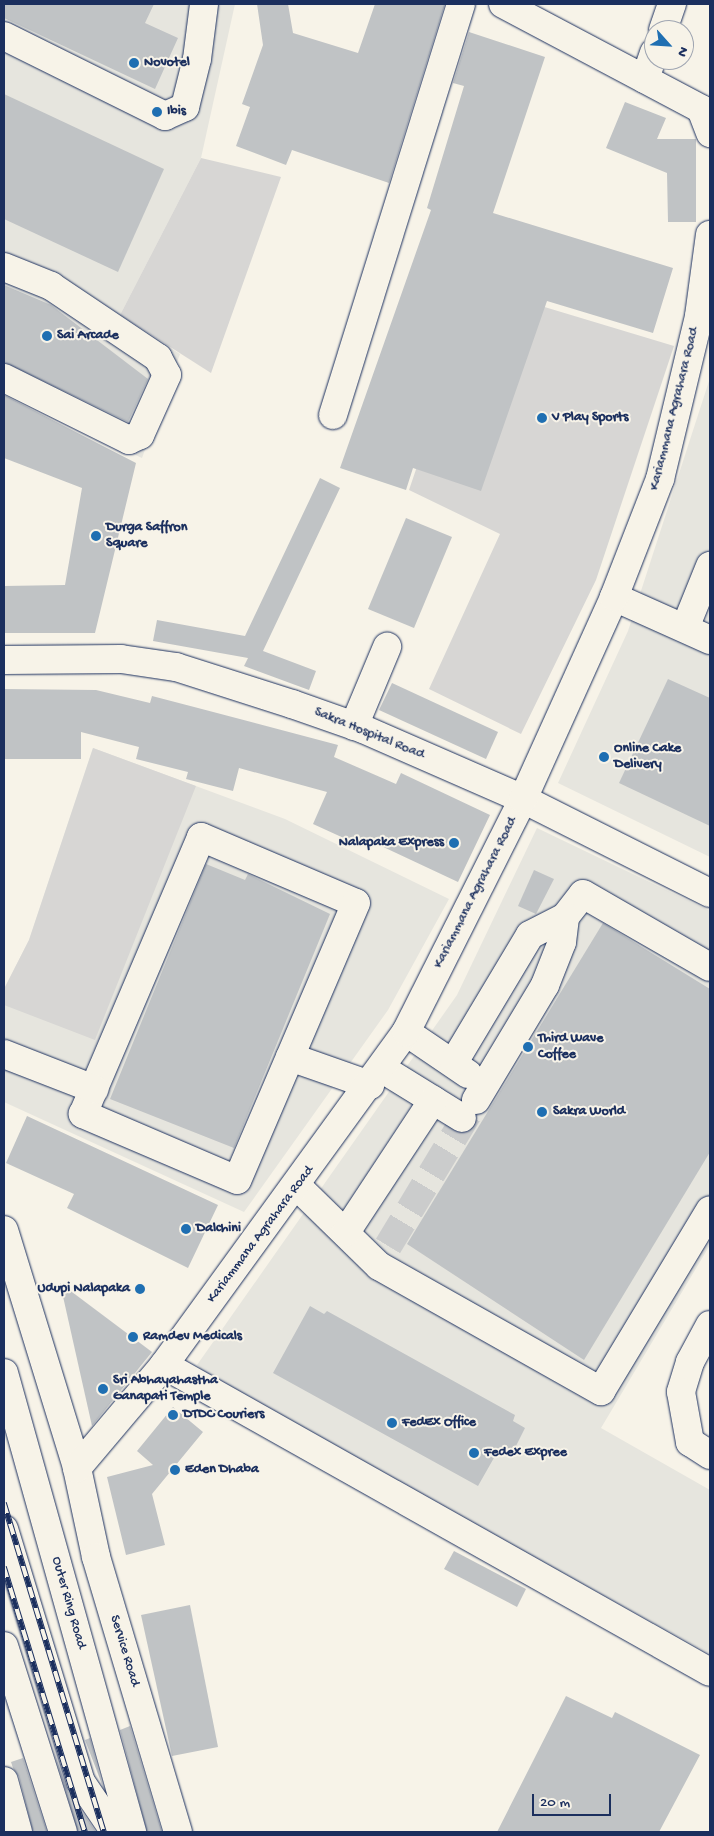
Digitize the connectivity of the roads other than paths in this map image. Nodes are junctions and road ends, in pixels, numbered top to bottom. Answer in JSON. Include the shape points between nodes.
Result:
{"nodes":[{"id":1,"x":204,"y":4,"type":"edge"},
{"id":2,"x":461,"y":4,"type":"edge"},
{"id":3,"x":503,"y":4,"type":"edge"},
{"id":4,"x":672,"y":4,"type":"edge"},
{"id":5,"x":666,"y":20,"type":"edge"},
{"id":6,"x":4,"y":36,"type":"edge"},
{"id":7,"x":648,"y":70,"type":"edge"},
{"id":8,"x":645,"y":79,"type":"junction"},
{"id":9,"x":710,"y":133,"type":"edge"},
{"id":10,"x":710,"y":245,"type":"edge"},
{"id":11,"x":4,"y":267,"type":"edge"},
{"id":12,"x":4,"y":378,"type":"edge"},
{"id":13,"x":333,"y":415,"type":"dead end"},
{"id":14,"x":710,"y":566,"type":"edge"},
{"id":15,"x":614,"y":597,"type":"junction"},
{"id":16,"x":685,"y":628,"type":"junction"},
{"id":17,"x":710,"y":640,"type":"edge"},
{"id":18,"x":387,"y":647,"type":"dead end"},
{"id":19,"x":4,"y":660,"type":"edge"},
{"id":20,"x":354,"y":726,"type":"junction"},
{"id":21,"x":523,"y":799,"type":"junction"},
{"id":22,"x":710,"y":893,"type":"edge"},
{"id":23,"x":566,"y":917,"type":"junction"},
{"id":24,"x":710,"y":967,"type":"edge"},
{"id":25,"x":406,"y":1032,"type":"junction"},
{"id":26,"x":4,"y":1054,"type":"edge"},
{"id":27,"x":290,"y":1057,"type":"junction"},
{"id":28,"x":454,"y":1062,"type":"junction"},
{"id":29,"x":376,"y":1077,"type":"junction"},
{"id":30,"x":94,"y":1089,"type":"junction"},
{"id":31,"x":433,"y":1100,"type":"junction"},
{"id":32,"x":474,"y":1102,"type":"junction"},
{"id":33,"x":298,"y":1187,"type":"junction"},
{"id":34,"x":710,"y":1210,"type":"edge"},
{"id":35,"x":4,"y":1230,"type":"edge"},
{"id":36,"x":346,"y":1232,"type":"junction"},
{"id":37,"x":710,"y":1325,"type":"edge"},
{"id":38,"x":164,"y":1365,"type":"junction"},
{"id":39,"x":4,"y":1373,"type":"edge"},
{"id":40,"x":710,"y":1455,"type":"edge"},
{"id":41,"x":77,"y":1468,"type":"junction"},
{"id":42,"x":4,"y":1529,"type":"edge"},
{"id":43,"x":4,"y":1646,"type":"edge"},
{"id":44,"x":710,"y":1672,"type":"edge"},
{"id":45,"x":4,"y":1781,"type":"edge"},
{"id":46,"x":18,"y":1832,"type":"edge"},
{"id":47,"x":63,"y":1832,"type":"edge"},
{"id":48,"x":115,"y":1832,"type":"edge"},
{"id":49,"x":132,"y":1832,"type":"edge"},
{"id":50,"x":178,"y":1832,"type":"edge"}],
"edges":[{"from":1,"to":6,"type":"main road","via":[[197,59],[185,107],[165,116]]},
{"from":2,"to":13,"type":"main road"},
{"from":3,"to":8,"type":"main road"},
{"from":4,"to":5,"type":"main road"},
{"from":7,"to":8,"type":"main road"},
{"from":8,"to":9,"type":"main road","via":[[701,109]]},
{"from":10,"to":15,"type":"main road","name":"Kariammana Agrahara Road","via":[[699,316],[660,479]]},
{"from":11,"to":12,"type":"main road","via":[[51,286],[158,358],[167,375],[140,435],[128,440]]},
{"from":14,"to":16,"type":"main road"},
{"from":15,"to":16,"type":"main road"},
{"from":15,"to":21,"type":"main road","name":"Kariammana Agrahara Road"},
{"from":16,"to":17,"type":"main road"},
{"from":18,"to":20,"type":"main road"},
{"from":19,"to":20,"type":"main road","name":"Sakra Hospital Road","via":[[120,659],[176,667]]},
{"from":20,"to":21,"type":"main road","name":"Sakra Hospital Road"},
{"from":21,"to":22,"type":"main road","name":"Sakra Hospital Road"},
{"from":21,"to":25,"type":"main road","name":"Kariammana Agrahara Road"},
{"from":23,"to":24,"type":"main road","via":[[583,894]]},
{"from":23,"to":28,"type":"main road","via":[[530,935]]},
{"from":23,"to":32,"type":"main road","via":[[562,942],[545,985]]},
{"from":25,"to":28,"type":"main road"},
{"from":25,"to":29,"type":"main road","name":"Kariammana Agrahara Road"},
{"from":26,"to":30,"type":"main road"},
{"from":27,"to":29,"type":"main road"},
{"from":27,"to":30,"type":"main road","via":[[237,1180],[83,1114]]},
{"from":27,"to":30,"type":"main road","via":[[356,903],[201,837]]},
{"from":28,"to":32,"type":"main road"},
{"from":29,"to":31,"type":"main road"},
{"from":29,"to":33,"type":"main road","name":"Kariammana Agrahara Road"},
{"from":31,"to":32,"type":"main road"},
{"from":31,"to":36,"type":"main road"},
{"from":33,"to":36,"type":"main road"},
{"from":33,"to":38,"type":"main road","name":"Kariammana Agrahara Road"},
{"from":34,"to":36,"type":"main road","via":[[601,1391]]},
{"from":35,"to":41,"type":"main road","name":"Service Road"},
{"from":37,"to":40,"type":"main road","via":[[690,1362],[681,1392],[690,1442]]},
{"from":38,"to":41,"type":"main road","name":"Kariammana Agrahara Road"},
{"from":38,"to":44,"type":"main road"},
{"from":39,"to":49,"type":"main road","name":"Outer Ring Road"},
{"from":41,"to":50,"type":"main road","name":"Service Road","via":[[96,1557]]},
{"from":42,"to":48,"type":"main road","via":[[81,1782]]},
{"from":43,"to":47,"type":"main road"},
{"from":45,"to":46,"type":"main road"}]}
